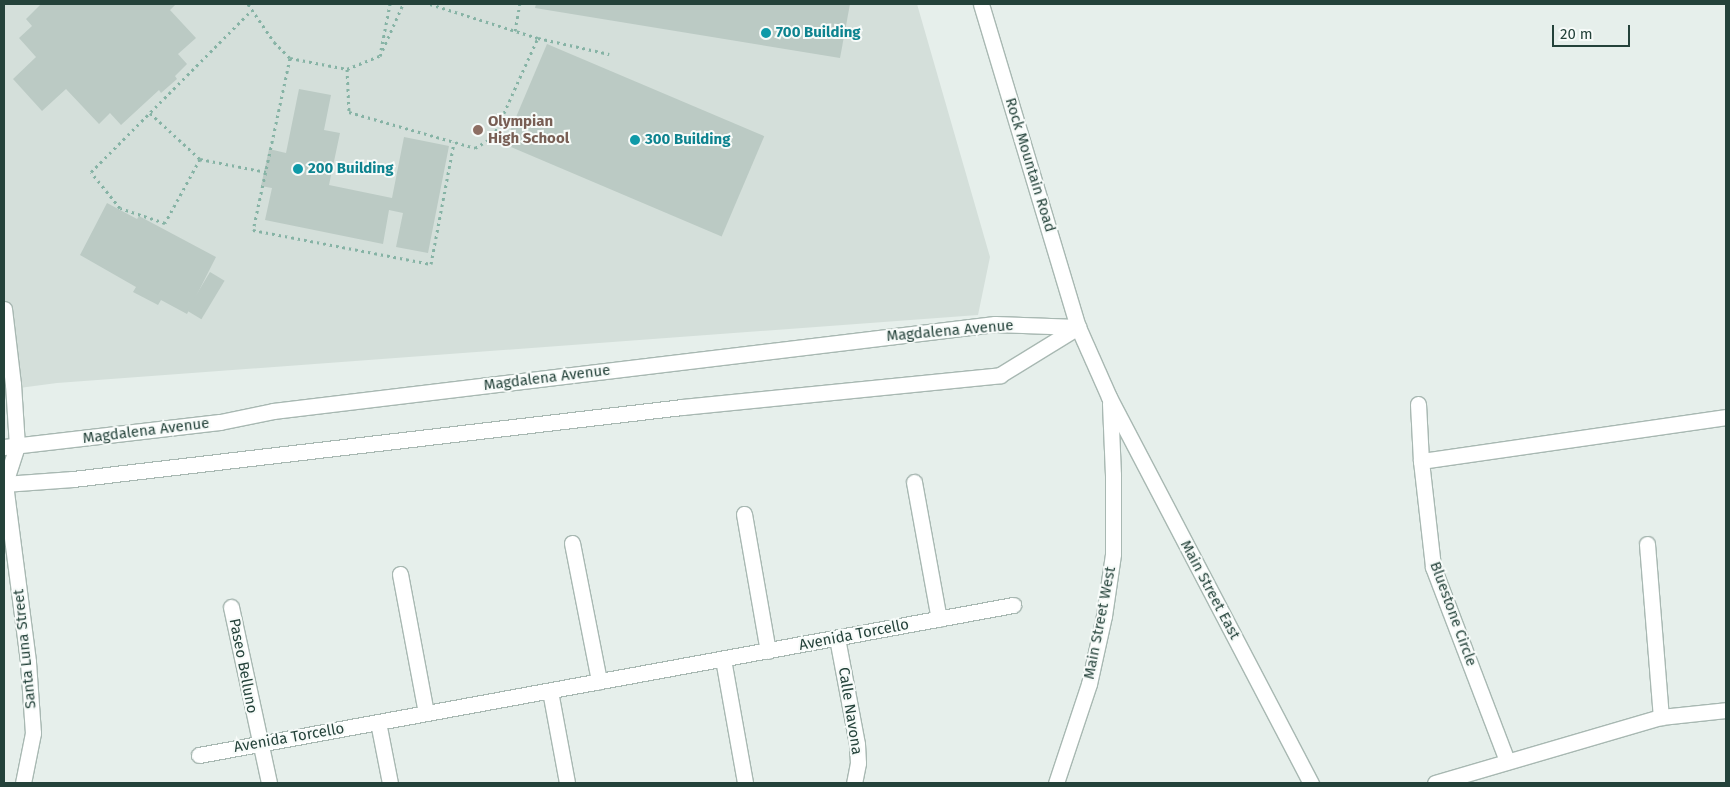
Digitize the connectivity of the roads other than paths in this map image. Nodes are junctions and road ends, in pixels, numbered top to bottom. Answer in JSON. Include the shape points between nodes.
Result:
{"nodes":[{"id":1,"x":981,"y":4,"type":"edge"},
{"id":2,"x":4,"y":309,"type":"edge"},
{"id":3,"x":1078,"y":327,"type":"junction"},
{"id":4,"x":1109,"y":397,"type":"junction"},
{"id":5,"x":1418,"y":404,"type":"dead end"},
{"id":6,"x":1726,"y":417,"type":"edge"},
{"id":7,"x":10,"y":447,"type":"edge"},
{"id":8,"x":1421,"y":461,"type":"junction"},
{"id":9,"x":914,"y":482,"type":"dead end"},
{"id":10,"x":4,"y":483,"type":"edge"},
{"id":11,"x":744,"y":514,"type":"dead end"},
{"id":12,"x":572,"y":543,"type":"dead end"},
{"id":13,"x":1647,"y":544,"type":"dead end"},
{"id":14,"x":400,"y":574,"type":"dead end"},
{"id":15,"x":1013,"y":605,"type":"dead end"},
{"id":16,"x":231,"y":607,"type":"dead end"},
{"id":17,"x":939,"y":619,"type":"junction"},
{"id":18,"x":837,"y":638,"type":"junction"},
{"id":19,"x":768,"y":651,"type":"junction"},
{"id":20,"x":722,"y":659,"type":"junction"},
{"id":21,"x":599,"y":682,"type":"junction"},
{"id":22,"x":550,"y":690,"type":"junction"},
{"id":23,"x":1726,"y":710,"type":"edge"},
{"id":24,"x":426,"y":713,"type":"junction"},
{"id":25,"x":1661,"y":717,"type":"junction"},
{"id":26,"x":378,"y":722,"type":"junction"},
{"id":27,"x":259,"y":743,"type":"junction"},
{"id":28,"x":199,"y":754,"type":"dead end"},
{"id":29,"x":1508,"y":761,"type":"junction"},
{"id":30,"x":23,"y":783,"type":"edge"},
{"id":31,"x":269,"y":783,"type":"edge"},
{"id":32,"x":390,"y":783,"type":"edge"},
{"id":33,"x":567,"y":783,"type":"edge"},
{"id":34,"x":745,"y":783,"type":"edge"},
{"id":35,"x":854,"y":783,"type":"edge"},
{"id":36,"x":1056,"y":783,"type":"edge"},
{"id":37,"x":1310,"y":783,"type":"edge"},
{"id":38,"x":1435,"y":783,"type":"edge"}],
"edges":[{"from":1,"to":3,"type":"street","name":"Rock Mountain Road"},
{"from":2,"to":7,"type":"street","via":[[13,384]]},
{"from":3,"to":4,"type":"street","name":"Rock Mountain Road"},
{"from":3,"to":7,"type":"street","name":"Magdalena Avenue","via":[[994,324],[283,410],[220,422]]},
{"from":3,"to":10,"type":"street","via":[[1000,375],[682,407],[73,479]]},
{"from":4,"to":36,"type":"street","name":"Main Street West","via":[[1113,554],[1106,608],[1089,684]]},
{"from":4,"to":37,"type":"street","name":"Main Street East"},
{"from":5,"to":8,"type":"street","name":"Bluestone Circle"},
{"from":6,"to":8,"type":"street"},
{"from":7,"to":10,"type":"street"},
{"from":8,"to":29,"type":"street","name":"Bluestone Circle","via":[[1433,567]]},
{"from":9,"to":17,"type":"street"},
{"from":10,"to":30,"type":"street","name":"Santa Luna Street","via":[[28,662],[33,733]]},
{"from":11,"to":19,"type":"street"},
{"from":12,"to":21,"type":"street"},
{"from":13,"to":25,"type":"street"},
{"from":14,"to":24,"type":"street"},
{"from":15,"to":17,"type":"street","name":"Avenida Torcello"},
{"from":16,"to":27,"type":"street","name":"Paseo Belluno"},
{"from":17,"to":18,"type":"street","name":"Avenida Torcello"},
{"from":18,"to":19,"type":"street","name":"Avenida Torcello"},
{"from":18,"to":35,"type":"street","name":"Calle Navona","via":[[857,744]]},
{"from":19,"to":20,"type":"street","name":"Avenida Torcello"},
{"from":20,"to":21,"type":"street","name":"Avenida Torcello"},
{"from":20,"to":34,"type":"street"},
{"from":21,"to":22,"type":"street","name":"Avenida Torcello"},
{"from":22,"to":24,"type":"street","name":"Avenida Torcello"},
{"from":22,"to":33,"type":"street"},
{"from":23,"to":25,"type":"street"},
{"from":24,"to":26,"type":"street","name":"Avenida Torcello"},
{"from":25,"to":29,"type":"street"},
{"from":26,"to":27,"type":"street","name":"Avenida Torcello"},
{"from":26,"to":32,"type":"street"},
{"from":27,"to":28,"type":"street","name":"Avenida Torcello"},
{"from":27,"to":31,"type":"street","name":"Paseo Belluno"},
{"from":29,"to":38,"type":"street"}]}
